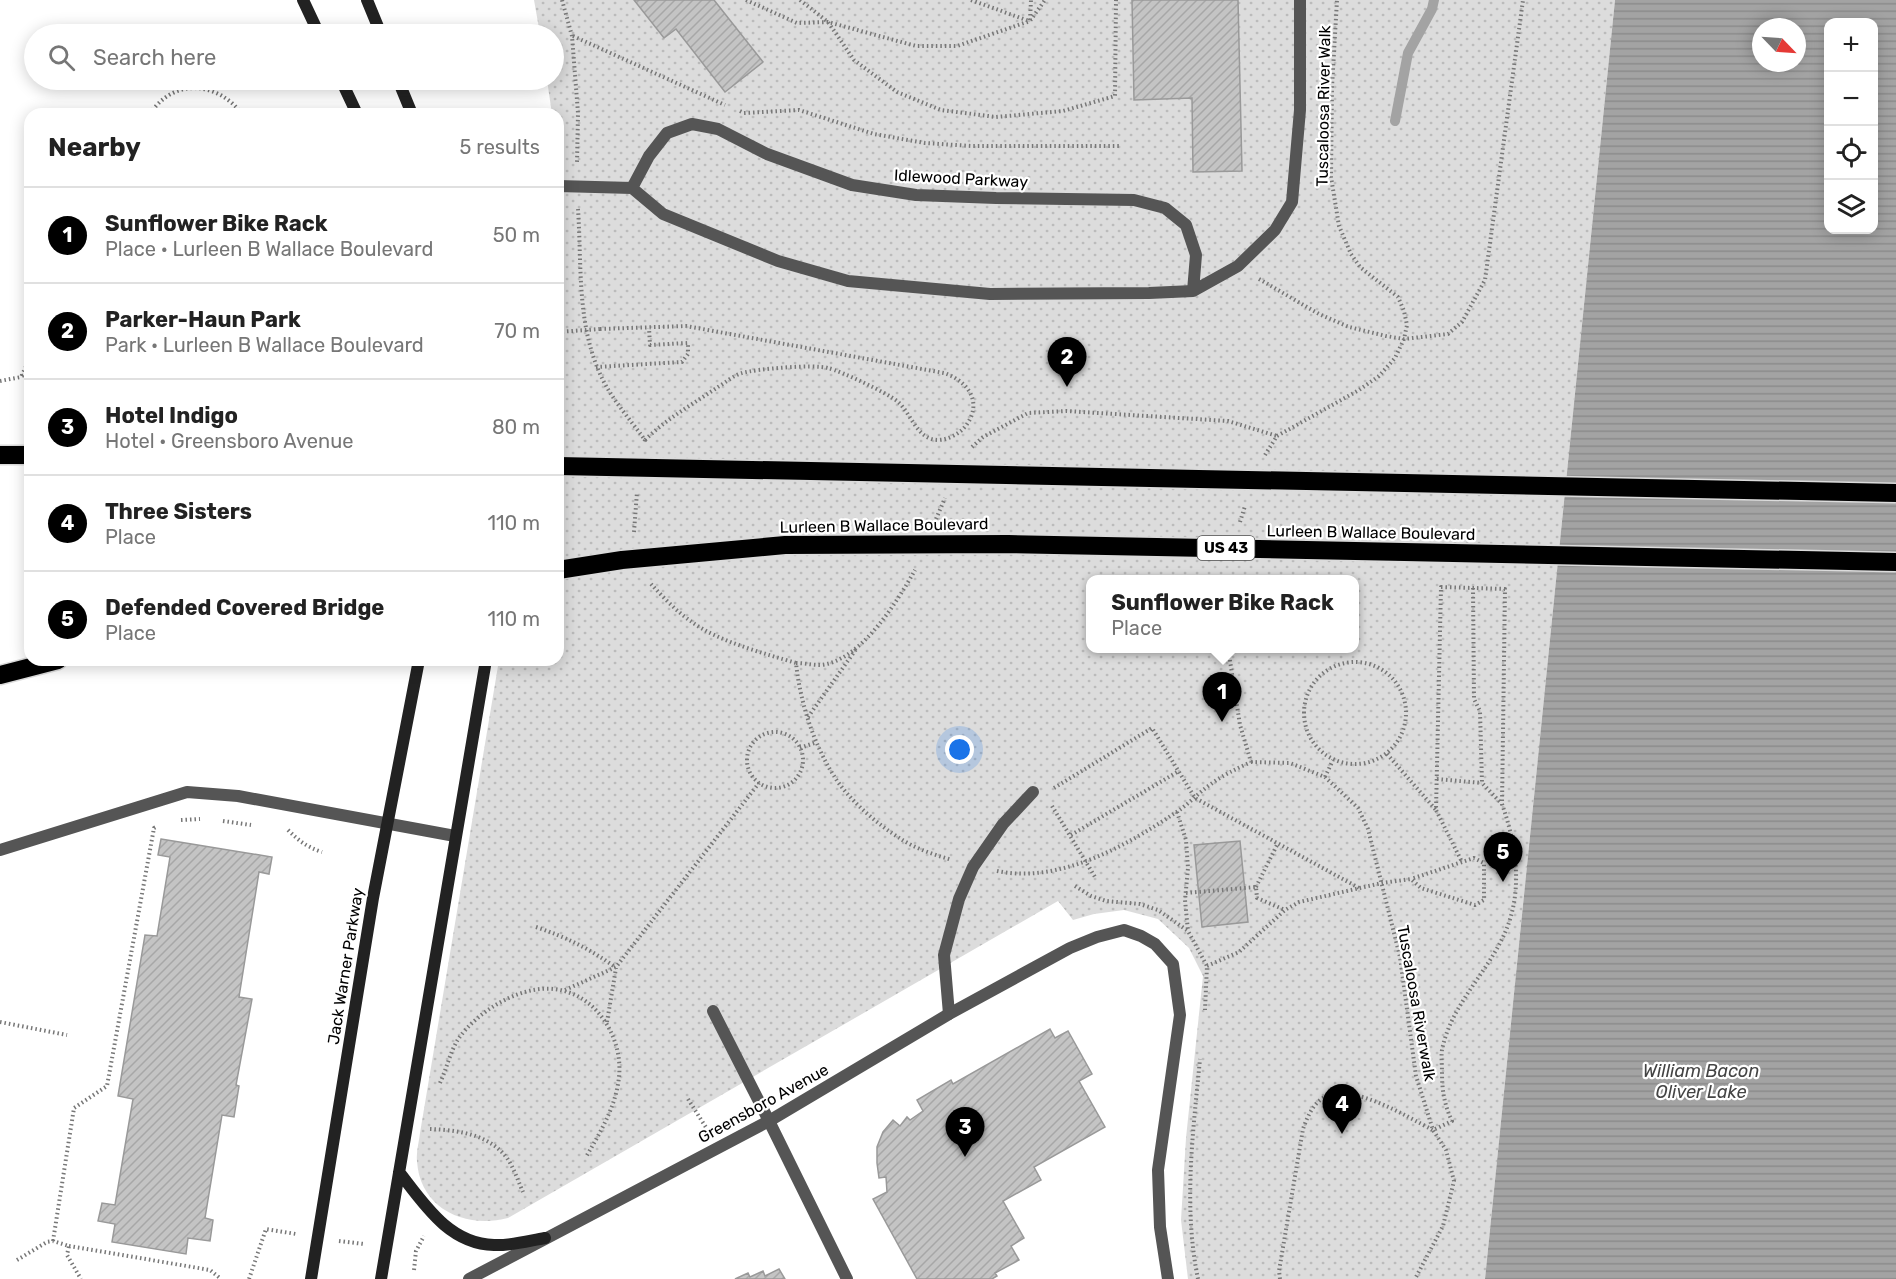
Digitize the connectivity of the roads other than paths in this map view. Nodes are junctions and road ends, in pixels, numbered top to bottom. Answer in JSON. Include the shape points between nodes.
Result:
{"nodes":[{"id":1,"x":303,"y":0,"type":"edge"},
{"id":2,"x":368,"y":0,"type":"edge"},
{"id":3,"x":1300,"y":0,"type":"edge"},
{"id":4,"x":314,"y":24,"type":"edge"},
{"id":5,"x":377,"y":24,"type":"edge"},
{"id":6,"x":346,"y":90,"type":"edge"},
{"id":7,"x":402,"y":90,"type":"edge"},
{"id":8,"x":354,"y":108,"type":"edge"},
{"id":9,"x":410,"y":108,"type":"edge"},
{"id":10,"x":564,"y":186,"type":"edge"},
{"id":11,"x":632,"y":188,"type":"junction"},
{"id":12,"x":1193,"y":291,"type":"junction"},
{"id":13,"x":0,"y":455,"type":"edge"},
{"id":14,"x":24,"y":455,"type":"edge"},
{"id":15,"x":564,"y":466,"type":"edge"},
{"id":16,"x":1896,"y":494,"type":"edge"},
{"id":17,"x":1896,"y":562,"type":"edge"},
{"id":18,"x":564,"y":569,"type":"edge"},
{"id":19,"x":35,"y":666,"type":"edge"},
{"id":20,"x":418,"y":666,"type":"edge"},
{"id":21,"x":485,"y":666,"type":"edge"},
{"id":22,"x":0,"y":675,"type":"edge"},
{"id":23,"x":1039,"y":793,"type":"road end"},
{"id":24,"x":387,"y":824,"type":"junction"},
{"id":25,"x":455,"y":836,"type":"junction"},
{"id":26,"x":0,"y":850,"type":"edge"},
{"id":27,"x":713,"y":1011,"type":"dead end"},
{"id":28,"x":949,"y":1014,"type":"junction"},
{"id":29,"x":769,"y":1121,"type":"junction"},
{"id":30,"x":399,"y":1172,"type":"junction"},
{"id":31,"x":544,"y":1238,"type":"junction"},
{"id":32,"x":311,"y":1279,"type":"edge"},
{"id":33,"x":381,"y":1279,"type":"edge"},
{"id":34,"x":469,"y":1279,"type":"edge"},
{"id":35,"x":847,"y":1279,"type":"edge"},
{"id":36,"x":1168,"y":1279,"type":"edge"}],
"edges":[{"from":1,"to":4,"type":"main road"},
{"from":2,"to":5,"type":"main road"},
{"from":3,"to":12,"type":"street","via":[[1300,110],[1292,202],[1275,230],[1238,266]]},
{"from":6,"to":8,"type":"main road"},
{"from":7,"to":9,"type":"main road"},
{"from":10,"to":11,"type":"street"},
{"from":11,"to":12,"type":"street","via":[[663,214],[778,261],[848,281],[990,294]]},
{"from":11,"to":12,"type":"street","name":"Idlewood Parkway","via":[[667,133],[692,124],[718,129],[767,154],[852,185],[916,195],[1134,200],[1165,208],[1186,225],[1196,255]]},
{"from":13,"to":14,"type":"highway"},
{"from":15,"to":16,"type":"highway","bridge":true},
{"from":17,"to":18,"type":"highway","name":"Lurleen B Wallace Boulevard","number":"US 43","bridge":true,"via":[[997,544],[785,545]]},
{"from":19,"to":22,"type":"highway"},
{"from":20,"to":24,"type":"main road","name":"Jack Warner Parkway"},
{"from":21,"to":25,"type":"main road"},
{"from":23,"to":28,"type":"street","via":[[1003,824],[973,867],[959,899],[944,955]]},
{"from":24,"to":25,"type":"street"},
{"from":24,"to":26,"type":"street","via":[[238,796],[188,792]]},
{"from":24,"to":32,"type":"main road","name":"Jack Warner Parkway"},
{"from":25,"to":30,"type":"main road"},
{"from":27,"to":29,"type":"street"},
{"from":28,"to":29,"type":"street","name":"Greensboro Avenue"},
{"from":28,"to":36,"type":"street","name":"Greensboro Avenue","via":[[1070,948],[1124,930],[1155,944],[1173,964],[1180,1015],[1158,1170],[1160,1227]]},
{"from":29,"to":31,"type":"street","name":"Greensboro Avenue"},
{"from":29,"to":35,"type":"street"},
{"from":30,"to":31,"type":"main road","via":[[435,1219],[470,1242],[495,1245]]},
{"from":30,"to":33,"type":"main road"},
{"from":31,"to":34,"type":"street","name":"Greensboro Avenue"}]}
